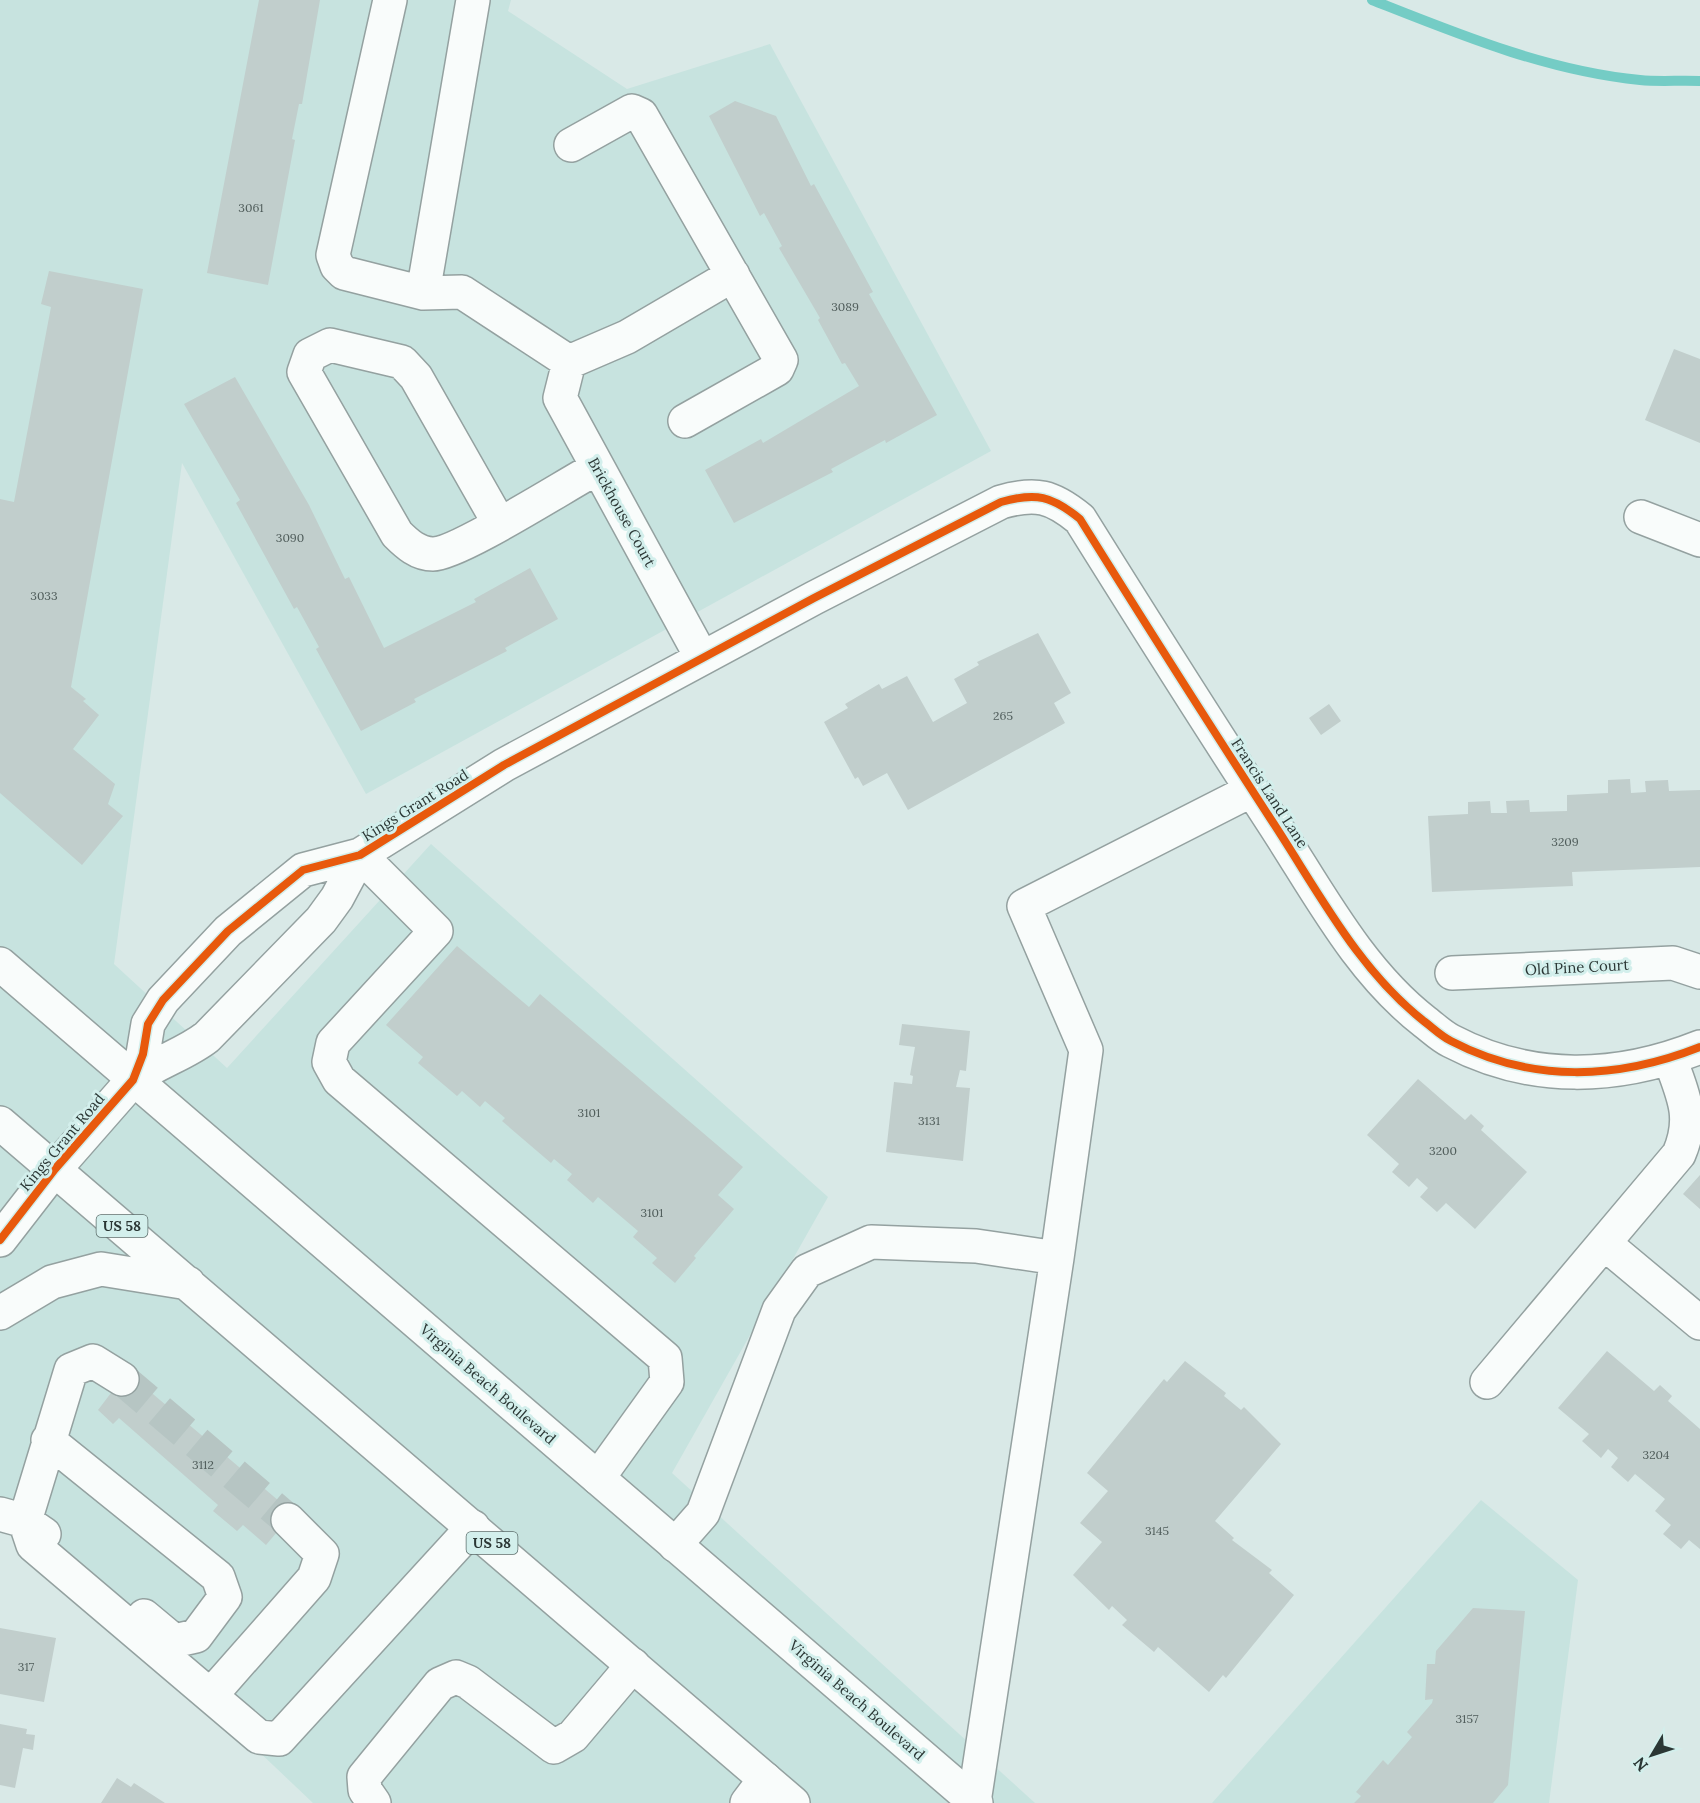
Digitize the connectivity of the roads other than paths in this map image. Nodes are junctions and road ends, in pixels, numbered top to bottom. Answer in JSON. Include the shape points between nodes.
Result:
{"nodes":[{"id":1,"x":390,"y":0,"type":"edge"},
{"id":2,"x":473,"y":0,"type":"edge"},
{"id":3,"x":571,"y":145,"type":"dead end"},
{"id":4,"x":733,"y":275,"type":"junction"},
{"id":5,"x":423,"y":293,"type":"junction"},
{"id":6,"x":568,"y":362,"type":"junction"},
{"id":7,"x":685,"y":421,"type":"dead end"},
{"id":8,"x":597,"y":468,"type":"junction"},
{"id":9,"x":1641,"y":517,"type":"dead end"},
{"id":10,"x":499,"y":523,"type":"junction"},
{"id":11,"x":1700,"y":540,"type":"edge"},
{"id":12,"x":869,"y":569,"type":"joint"},
{"id":13,"x":702,"y":658,"type":"junction"},
{"id":14,"x":1252,"y":790,"type":"junction"},
{"id":15,"x":360,"y":855,"type":"junction"},
{"id":16,"x":0,"y":964,"type":"edge"},
{"id":17,"x":1700,"y":972,"type":"edge"},
{"id":18,"x":1452,"y":973,"type":"dead end"},
{"id":19,"x":1700,"y":1047,"type":"edge"},
{"id":20,"x":1670,"y":1059,"type":"junction"},
{"id":21,"x":133,"y":1080,"type":"junction"},
{"id":22,"x":0,"y":1123,"type":"edge"},
{"id":23,"x":55,"y":1169,"type":"junction"},
{"id":24,"x":0,"y":1240,"type":"edge"},
{"id":25,"x":1604,"y":1243,"type":"junction"},
{"id":26,"x":1057,"y":1258,"type":"junction"},
{"id":27,"x":190,"y":1284,"type":"junction"},
{"id":28,"x":0,"y":1313,"type":"edge"},
{"id":29,"x":1700,"y":1323,"type":"edge"},
{"id":30,"x":122,"y":1379,"type":"tunnel mouth"},
{"id":31,"x":1487,"y":1382,"type":"dead end"},
{"id":32,"x":48,"y":1440,"type":"junction"},
{"id":33,"x":598,"y":1478,"type":"junction"},
{"id":34,"x":13,"y":1517,"type":"edge"},
{"id":35,"x":288,"y":1520,"type":"tunnel mouth"},
{"id":36,"x":473,"y":1527,"type":"junction"},
{"id":37,"x":675,"y":1545,"type":"junction"},
{"id":38,"x":633,"y":1665,"type":"junction"},
{"id":39,"x":211,"y":1695,"type":"junction"},
{"id":40,"x":756,"y":1791,"type":"edge"},
{"id":41,"x":975,"y":1802,"type":"edge"},
{"id":42,"x":374,"y":1803,"type":"edge"},
{"id":43,"x":794,"y":1803,"type":"edge"}],
"edges":[{"from":1,"to":5,"type":"street","via":[[333,255],[344,273]]},
{"from":2,"to":5,"type":"street"},
{"from":3,"to":4,"type":"street","via":[[632,111],[641,115]]},
{"from":4,"to":6,"type":"street","via":[[627,337]]},
{"from":4,"to":7,"type":"street","via":[[781,360],[777,369]]},
{"from":5,"to":6,"type":"street","via":[[462,291]]},
{"from":6,"to":8,"type":"street","name":"Brickhouse Court","via":[[560,398]]},
{"from":8,"to":10,"type":"street"},
{"from":8,"to":13,"type":"street","name":"Brickhouse Court"},
{"from":9,"to":11,"type":"street"},
{"from":10,"to":10,"type":"street","via":[[445,553],[429,554],[411,548],[398,534],[304,372],[310,355],[330,345],[402,362],[416,377]]},
{"from":12,"to":13,"type":"street","name":"Kings Grant Road"},
{"from":12,"to":14,"type":"street","name":"Francis Land Lane","via":[[1001,502],[1023,495],[1041,496],[1062,505],[1080,519]]},
{"from":13,"to":15,"type":"street","name":"Kings Grant Road","via":[[504,765]]},
{"from":14,"to":20,"type":"street","name":"Francis Land Lane","via":[[1369,967],[1406,1007],[1449,1040],[1493,1058],[1539,1070],[1626,1070]]},
{"from":14,"to":26,"type":"street","via":[[1024,906],[1086,1050]]},
{"from":15,"to":21,"type":"street","via":[[321,920],[207,1037]]},
{"from":15,"to":21,"type":"street","name":"Kings Grant Road","via":[[303,870],[228,931],[156,1008]]},
{"from":15,"to":33,"type":"street","via":[[436,931],[333,1043],[329,1062],[339,1080],[665,1358],[667,1382]]},
{"from":16,"to":21,"type":"street","name":"Virginia Beach Boulevard"},
{"from":17,"to":18,"type":"street","name":"Old Pine Court","via":[[1673,963]]},
{"from":19,"to":20,"type":"street","name":"Francis Land Lane"},
{"from":20,"to":25,"type":"street","via":[[1688,1114],[1686,1137],[1678,1154]]},
{"from":21,"to":23,"type":"street","name":"Kings Grant Road"},
{"from":21,"to":33,"type":"street","name":"Virginia Beach Boulevard"},
{"from":22,"to":23,"type":"street","number":"US 58"},
{"from":23,"to":24,"type":"street","name":"Kings Grant Road"},
{"from":23,"to":27,"type":"street","number":"US 58"},
{"from":25,"to":29,"type":"street"},
{"from":25,"to":31,"type":"street"},
{"from":26,"to":37,"type":"street","via":[[976,1246],[871,1242],[807,1271],[779,1310],[703,1513]]},
{"from":26,"to":41,"type":"street"},
{"from":27,"to":28,"type":"street","via":[[101,1269],[52,1282]]},
{"from":27,"to":36,"type":"street","number":"US 58"},
{"from":30,"to":32,"type":"street","via":[[93,1361],[71,1370]]},
{"from":32,"to":34,"type":"street"},
{"from":32,"to":34,"type":"street","via":[[218,1577],[225,1597],[196,1636],[174,1641],[59,1545]]},
{"from":33,"to":37,"type":"street","name":"Virginia Beach Boulevard"},
{"from":34,"to":39,"type":"street","via":[[33,1545]]},
{"from":35,"to":39,"type":"street","via":[[322,1554],[315,1578]]},
{"from":36,"to":38,"type":"street","number":"US 58"},
{"from":36,"to":39,"type":"street","via":[[279,1739],[259,1737]]},
{"from":37,"to":41,"type":"street","name":"Virginia Beach Boulevard"},
{"from":38,"to":40,"type":"street","number":"US 58"},
{"from":38,"to":42,"type":"street","via":[[573,1736],[554,1747],[468,1682],[456,1677],[440,1684],[364,1777],[364,1790]]},
{"from":40,"to":43,"type":"street","number":"US 58"}]}
